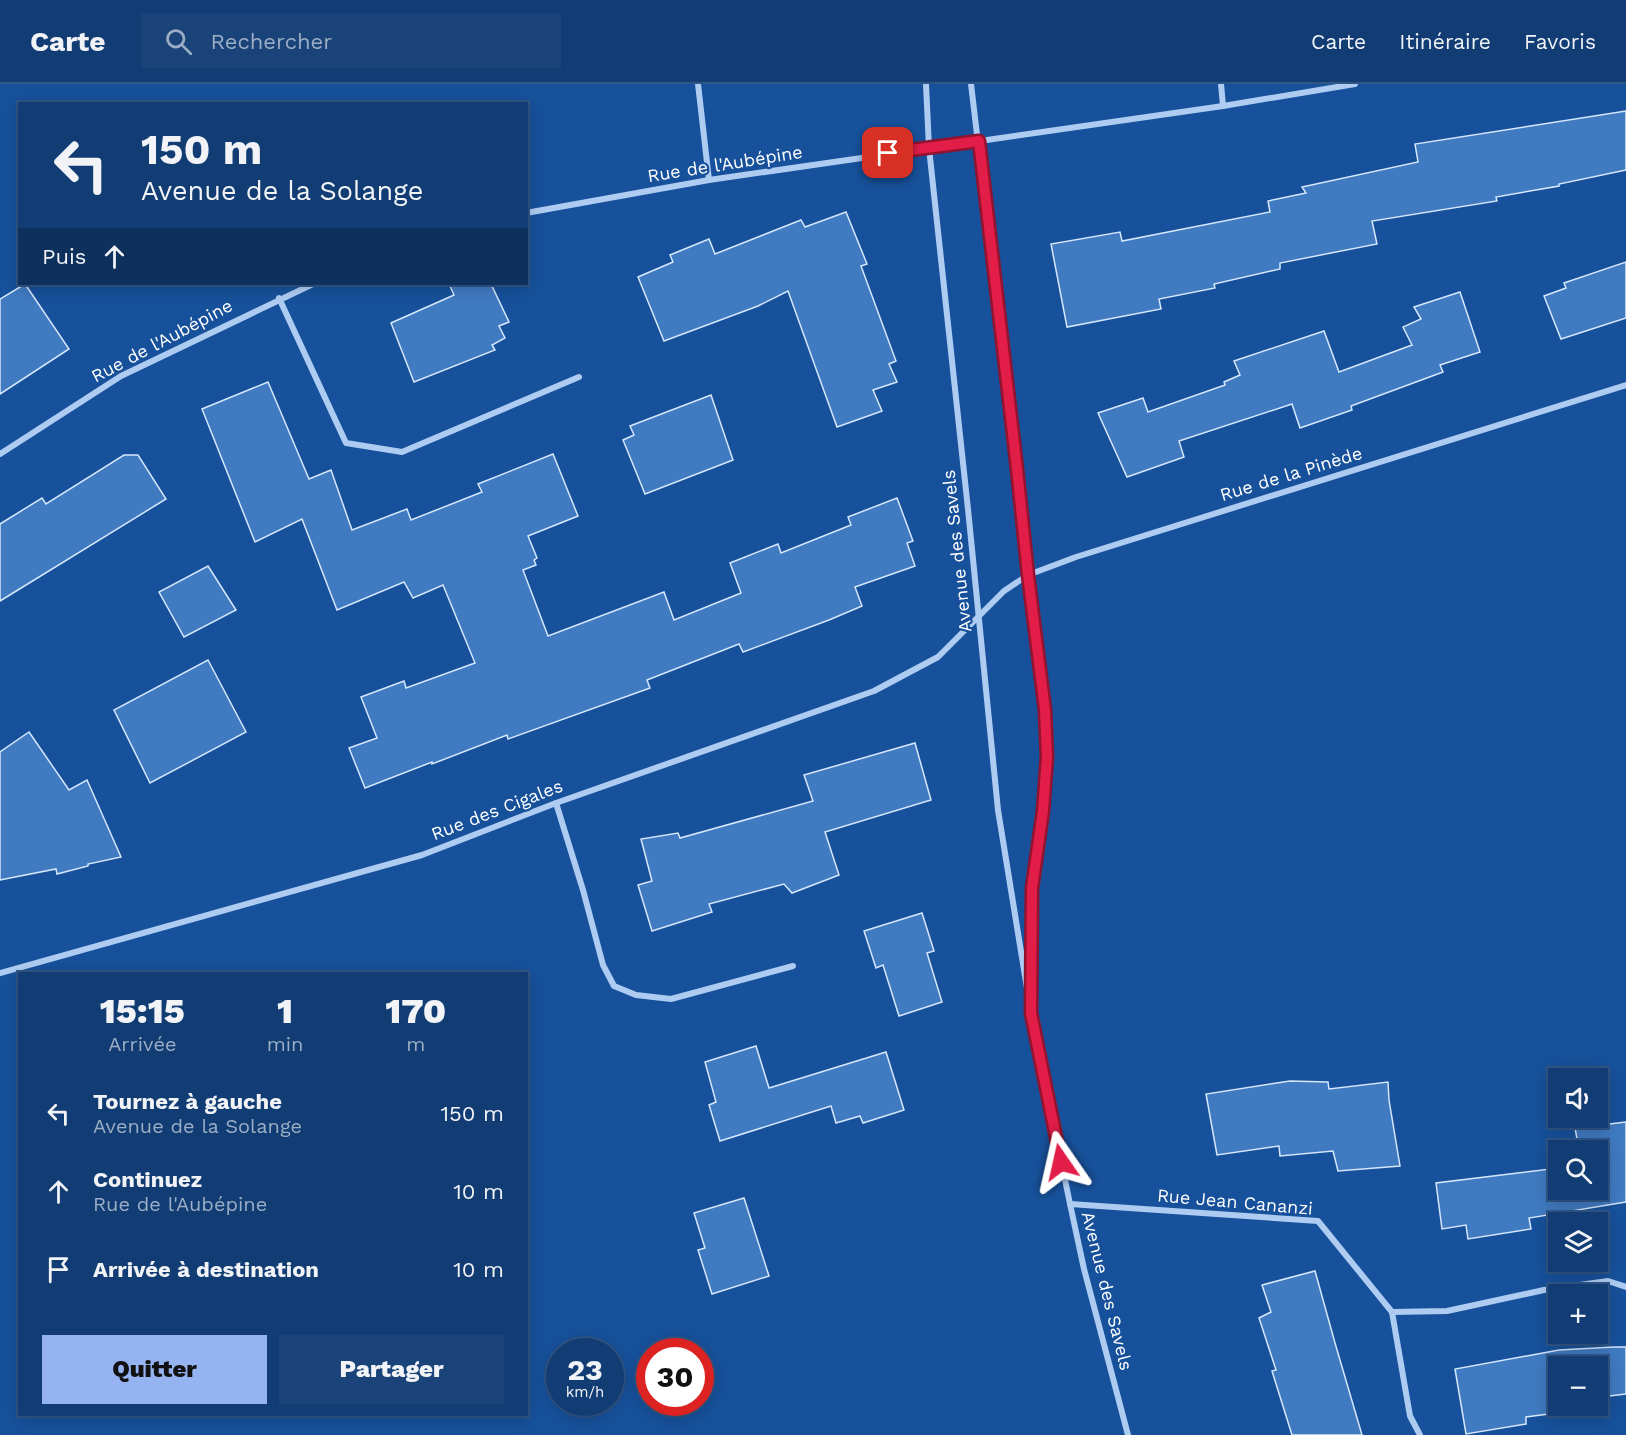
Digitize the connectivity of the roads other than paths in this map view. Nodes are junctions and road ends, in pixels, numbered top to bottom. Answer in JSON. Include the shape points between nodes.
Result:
{"nodes":[{"id":1,"x":698,"y":84,"type":"edge"},
{"id":2,"x":926,"y":84,"type":"edge"},
{"id":3,"x":971,"y":84,"type":"edge"},
{"id":4,"x":1221,"y":84,"type":"edge"},
{"id":5,"x":1355,"y":84,"type":"edge"},
{"id":6,"x":1223,"y":106,"type":"junction"},
{"id":7,"x":979,"y":141,"type":"junction"},
{"id":8,"x":929,"y":148,"type":"junction"},
{"id":9,"x":709,"y":180,"type":"junction"},
{"id":10,"x":528,"y":213,"type":"edge"},
{"id":11,"x":311,"y":285,"type":"edge"},
{"id":12,"x":279,"y":298,"type":"junction"},
{"id":13,"x":579,"y":377,"type":"dead end"},
{"id":14,"x":1626,"y":385,"type":"edge"},
{"id":15,"x":0,"y":454,"type":"edge"},
{"id":16,"x":1028,"y":575,"type":"junction"},
{"id":17,"x":978,"y":617,"type":"junction"},
{"id":18,"x":556,"y":803,"type":"junction"},
{"id":19,"x":794,"y":966,"type":"dead end"},
{"id":20,"x":0,"y":973,"type":"edge"},
{"id":21,"x":1031,"y":1013,"type":"junction"},
{"id":22,"x":1070,"y":1204,"type":"junction"},
{"id":23,"x":1626,"y":1287,"type":"edge"},
{"id":24,"x":1392,"y":1312,"type":"junction"},
{"id":25,"x":1128,"y":1435,"type":"edge"},
{"id":26,"x":1420,"y":1435,"type":"edge"}],
"edges":[{"from":1,"to":9,"type":"street"},
{"from":2,"to":8,"type":"street","name":"Avenue des Savels"},
{"from":3,"to":7,"type":"street","name":"Avenue des Savels"},
{"from":4,"to":6,"type":"street"},
{"from":5,"to":6,"type":"street","name":"Rue de l'Aubépine"},
{"from":6,"to":7,"type":"street","name":"Rue de l'Aubépine"},
{"from":7,"to":8,"type":"street","name":"Rue de l'Aubépine"},
{"from":7,"to":16,"type":"street","name":"Avenue des Savels"},
{"from":8,"to":9,"type":"street","name":"Rue de l'Aubépine"},
{"from":8,"to":17,"type":"street","name":"Avenue des Savels"},
{"from":9,"to":10,"type":"street","name":"Rue de l'Aubépine"},
{"from":11,"to":12,"type":"street","name":"Rue de l'Aubépine"},
{"from":12,"to":13,"type":"street","via":[[346,443],[402,452]]},
{"from":12,"to":15,"type":"street","name":"Rue de l'Aubépine","via":[[121,376]]},
{"from":14,"to":16,"type":"street","name":"Rue de la Pinède"},
{"from":16,"to":17,"type":"street","name":"Rue de la Pinède","via":[[1004,591]]},
{"from":16,"to":21,"type":"street","name":"Avenue des Savels","via":[[1047,757],[1032,888]]},
{"from":17,"to":18,"type":"street","name":"Rue des Cigales","via":[[938,657],[874,691]]},
{"from":17,"to":21,"type":"street","name":"Avenue des Savels","via":[[998,810]]},
{"from":18,"to":19,"type":"street","via":[[603,965],[614,986],[636,995],[671,999]]},
{"from":18,"to":20,"type":"street","name":"Rue des Cigales","via":[[422,855]]},
{"from":21,"to":22,"type":"street","name":"Avenue des Savels"},
{"from":22,"to":24,"type":"street","name":"Rue Jean Cananzi","via":[[1318,1221]]},
{"from":22,"to":25,"type":"street","name":"Avenue des Savels"},
{"from":23,"to":24,"type":"street","via":[[1608,1281],[1447,1311]]},
{"from":24,"to":26,"type":"street","name":"Rue Jean Cananzi","via":[[1410,1416]]}]}
